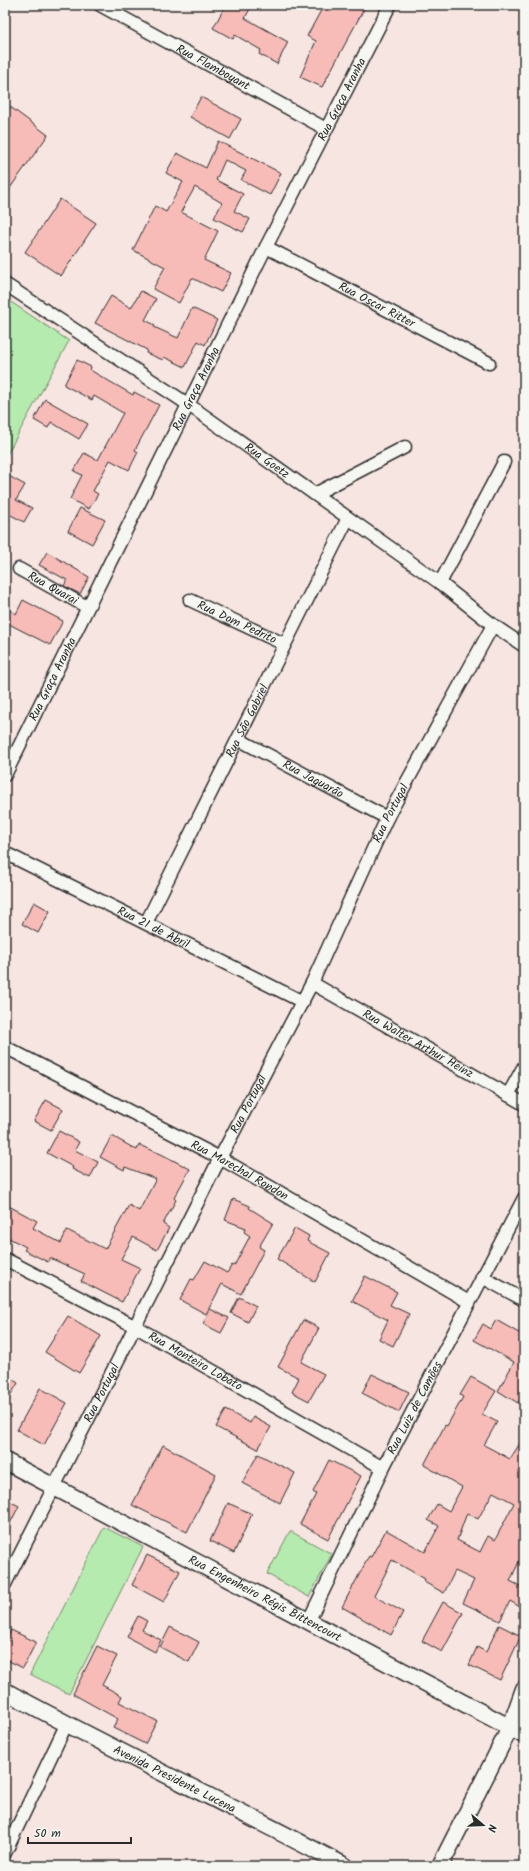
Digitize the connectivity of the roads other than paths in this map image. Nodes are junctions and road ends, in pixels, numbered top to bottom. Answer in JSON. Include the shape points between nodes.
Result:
{"nodes":[{"id":1,"x":100,"y":5,"type":"edge"},
{"id":2,"x":390,"y":5,"type":"edge"},
{"id":3,"x":326,"y":128,"type":"junction"},
{"id":4,"x":266,"y":247,"type":"junction"},
{"id":5,"x":5,"y":284,"type":"edge"},
{"id":6,"x":489,"y":363,"type":"dead end"},
{"id":7,"x":189,"y":404,"type":"junction"},
{"id":8,"x":405,"y":447,"type":"dead end"},
{"id":9,"x":504,"y":462,"type":"dead end"},
{"id":10,"x":315,"y":494,"type":"junction"},
{"id":11,"x":348,"y":518,"type":"junction"},
{"id":12,"x":19,"y":569,"type":"dead end"},
{"id":13,"x":440,"y":583,"type":"junction"},
{"id":14,"x":190,"y":600,"type":"dead end"},
{"id":15,"x":87,"y":607,"type":"junction"},
{"id":16,"x":492,"y":625,"type":"junction"},
{"id":17,"x":284,"y":644,"type":"junction"},
{"id":18,"x":524,"y":646,"type":"edge"},
{"id":19,"x":238,"y":739,"type":"junction"},
{"id":20,"x":5,"y":775,"type":"edge"},
{"id":21,"x":387,"y":818,"type":"junction"},
{"id":22,"x":5,"y":853,"type":"edge"},
{"id":23,"x":146,"y":923,"type":"junction"},
{"id":24,"x":312,"y":983,"type":"junction"},
{"id":25,"x":302,"y":1002,"type":"junction"},
{"id":26,"x":5,"y":1047,"type":"edge"},
{"id":27,"x":524,"y":1066,"type":"edge"},
{"id":28,"x":508,"y":1095,"type":"junction"},
{"id":29,"x":524,"y":1104,"type":"edge"},
{"id":30,"x":220,"y":1158,"type":"junction"},
{"id":31,"x":524,"y":1198,"type":"edge"},
{"id":32,"x":5,"y":1258,"type":"edge"},
{"id":33,"x":482,"y":1277,"type":"junction"},
{"id":34,"x":524,"y":1300,"type":"edge"},
{"id":35,"x":469,"y":1302,"type":"junction"},
{"id":36,"x":136,"y":1327,"type":"junction"},
{"id":37,"x":5,"y":1461,"type":"edge"},
{"id":38,"x":383,"y":1468,"type":"junction"},
{"id":39,"x":53,"y":1487,"type":"junction"},
{"id":40,"x":5,"y":1584,"type":"edge"},
{"id":41,"x":309,"y":1620,"type":"junction"},
{"id":42,"x":524,"y":1689,"type":"edge"},
{"id":43,"x":5,"y":1691,"type":"edge"},
{"id":44,"x":66,"y":1724,"type":"junction"},
{"id":45,"x":517,"y":1732,"type":"edge"},
{"id":46,"x":5,"y":1852,"type":"edge"},
{"id":47,"x":345,"y":1866,"type":"edge"},
{"id":48,"x":440,"y":1866,"type":"edge"}],
"edges":[{"from":1,"to":3,"type":"street","name":"Rua Flamboyant"},
{"from":2,"to":3,"type":"street","name":"Rua Graça Aranha"},
{"from":3,"to":4,"type":"street","name":"Rua Graça Aranha"},
{"from":4,"to":6,"type":"street","name":"Rua Oscar Ritter"},
{"from":4,"to":7,"type":"street","name":"Rua Graça Aranha"},
{"from":5,"to":7,"type":"street","name":"Rua Goetz"},
{"from":7,"to":10,"type":"street","name":"Rua Goetz"},
{"from":7,"to":15,"type":"street","name":"Rua Graça Aranha"},
{"from":8,"to":10,"type":"street"},
{"from":9,"to":13,"type":"street"},
{"from":10,"to":11,"type":"street","name":"Rua Goetz"},
{"from":11,"to":13,"type":"street","name":"Rua Goetz"},
{"from":11,"to":17,"type":"street","name":"Rua São Gabriel"},
{"from":12,"to":15,"type":"street","name":"Rua Quarai"},
{"from":13,"to":16,"type":"street","name":"Rua Goetz"},
{"from":14,"to":17,"type":"street","name":"Rua Dom Pedrito"},
{"from":15,"to":20,"type":"street","name":"Rua Graça Aranha"},
{"from":16,"to":18,"type":"street","name":"Rua Goetz"},
{"from":16,"to":21,"type":"street","name":"Rua Portugal"},
{"from":17,"to":19,"type":"street","name":"Rua São Gabriel"},
{"from":19,"to":21,"type":"street","name":"Rua Jaguarão"},
{"from":19,"to":23,"type":"street","name":"Rua São Gabriel"},
{"from":21,"to":24,"type":"street","name":"Rua Portugal"},
{"from":22,"to":23,"type":"street","name":"Rua 21 de Abril"},
{"from":23,"to":25,"type":"street","name":"Rua 21 de Abril"},
{"from":24,"to":25,"type":"street","name":"Rua Portugal"},
{"from":24,"to":28,"type":"street","name":"Rua Walter Arthur Heinz"},
{"from":25,"to":30,"type":"street","name":"Rua Portugal"},
{"from":26,"to":30,"type":"street","name":"Rua Marechal Rondon"},
{"from":27,"to":28,"type":"street"},
{"from":28,"to":29,"type":"street","name":"Rua Walter Arthur Heinz"},
{"from":30,"to":35,"type":"street","name":"Rua Marechal Rondon"},
{"from":30,"to":36,"type":"street","name":"Rua Portugal"},
{"from":31,"to":33,"type":"street","name":"Rua Luiz de Camões"},
{"from":32,"to":36,"type":"street","name":"Rua Monteiro Lobato"},
{"from":33,"to":34,"type":"street"},
{"from":33,"to":35,"type":"street","name":"Rua Luiz de Camões"},
{"from":35,"to":38,"type":"street","name":"Rua Luiz de Camões"},
{"from":36,"to":38,"type":"street","name":"Rua Monteiro Lobato"},
{"from":36,"to":39,"type":"street","name":"Rua Portugal"},
{"from":37,"to":39,"type":"main road","name":"Rua Engenheiro Régis Bittencourt"},
{"from":38,"to":41,"type":"street","name":"Rua Luiz de Camões"},
{"from":39,"to":40,"type":"street","name":"Rua Portugal"},
{"from":39,"to":41,"type":"main road","name":"Rua Engenheiro Régis Bittencourt"},
{"from":41,"to":45,"type":"main road","name":"Rua Engenheiro Régis Bittencourt"},
{"from":42,"to":45,"type":"main road"},
{"from":43,"to":44,"type":"main road","name":"Avenida Presidente Lucena"},
{"from":44,"to":46,"type":"street"},
{"from":44,"to":47,"type":"main road","name":"Avenida Presidente Lucena"},
{"from":45,"to":48,"type":"main road"}]}
